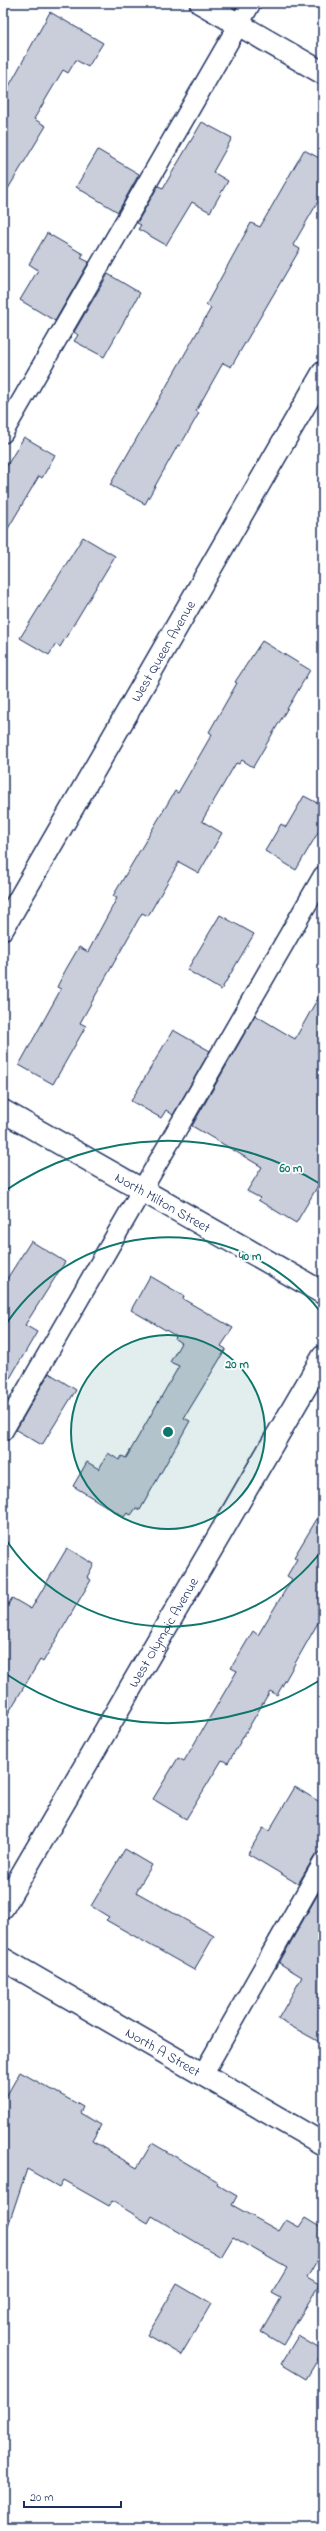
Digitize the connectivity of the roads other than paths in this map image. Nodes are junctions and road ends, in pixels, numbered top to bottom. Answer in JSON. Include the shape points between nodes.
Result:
{"nodes":[{"id":1,"x":201,"y":3,"type":"edge"},
{"id":2,"x":251,"y":3,"type":"edge"},
{"id":3,"x":238,"y":24,"type":"junction"},
{"id":4,"x":323,"y":73,"type":"edge"},
{"id":5,"x":323,"y":373,"type":"edge"},
{"id":6,"x":3,"y":433,"type":"edge"},
{"id":7,"x":323,"y":876,"type":"edge"},
{"id":8,"x":3,"y":928,"type":"edge"},
{"id":9,"x":3,"y":1111,"type":"edge"},
{"id":10,"x":141,"y":1190,"type":"junction"},
{"id":11,"x":323,"y":1293,"type":"edge"},
{"id":12,"x":323,"y":1357,"type":"edge"},
{"id":13,"x":3,"y":1431,"type":"edge"},
{"id":14,"x":323,"y":1863,"type":"edge"},
{"id":15,"x":3,"y":1907,"type":"edge"},
{"id":16,"x":3,"y":1959,"type":"edge"},
{"id":17,"x":203,"y":2074,"type":"junction"},
{"id":18,"x":323,"y":2144,"type":"edge"}],
"edges":[{"from":1,"to":3,"type":"street"},
{"from":2,"to":3,"type":"lane"},
{"from":3,"to":4,"type":"street"},
{"from":3,"to":6,"type":"lane"},
{"from":5,"to":8,"type":"street","name":"West Queen Avenue"},
{"from":7,"to":10,"type":"lane"},
{"from":9,"to":10,"type":"street","name":"North Milton Street"},
{"from":10,"to":11,"type":"street","name":"North Milton Street"},
{"from":10,"to":13,"type":"lane"},
{"from":12,"to":15,"type":"street","name":"West Olympic Avenue"},
{"from":14,"to":17,"type":"lane"},
{"from":16,"to":17,"type":"street","name":"North A Street"},
{"from":17,"to":18,"type":"street","name":"North A Street"}]}
